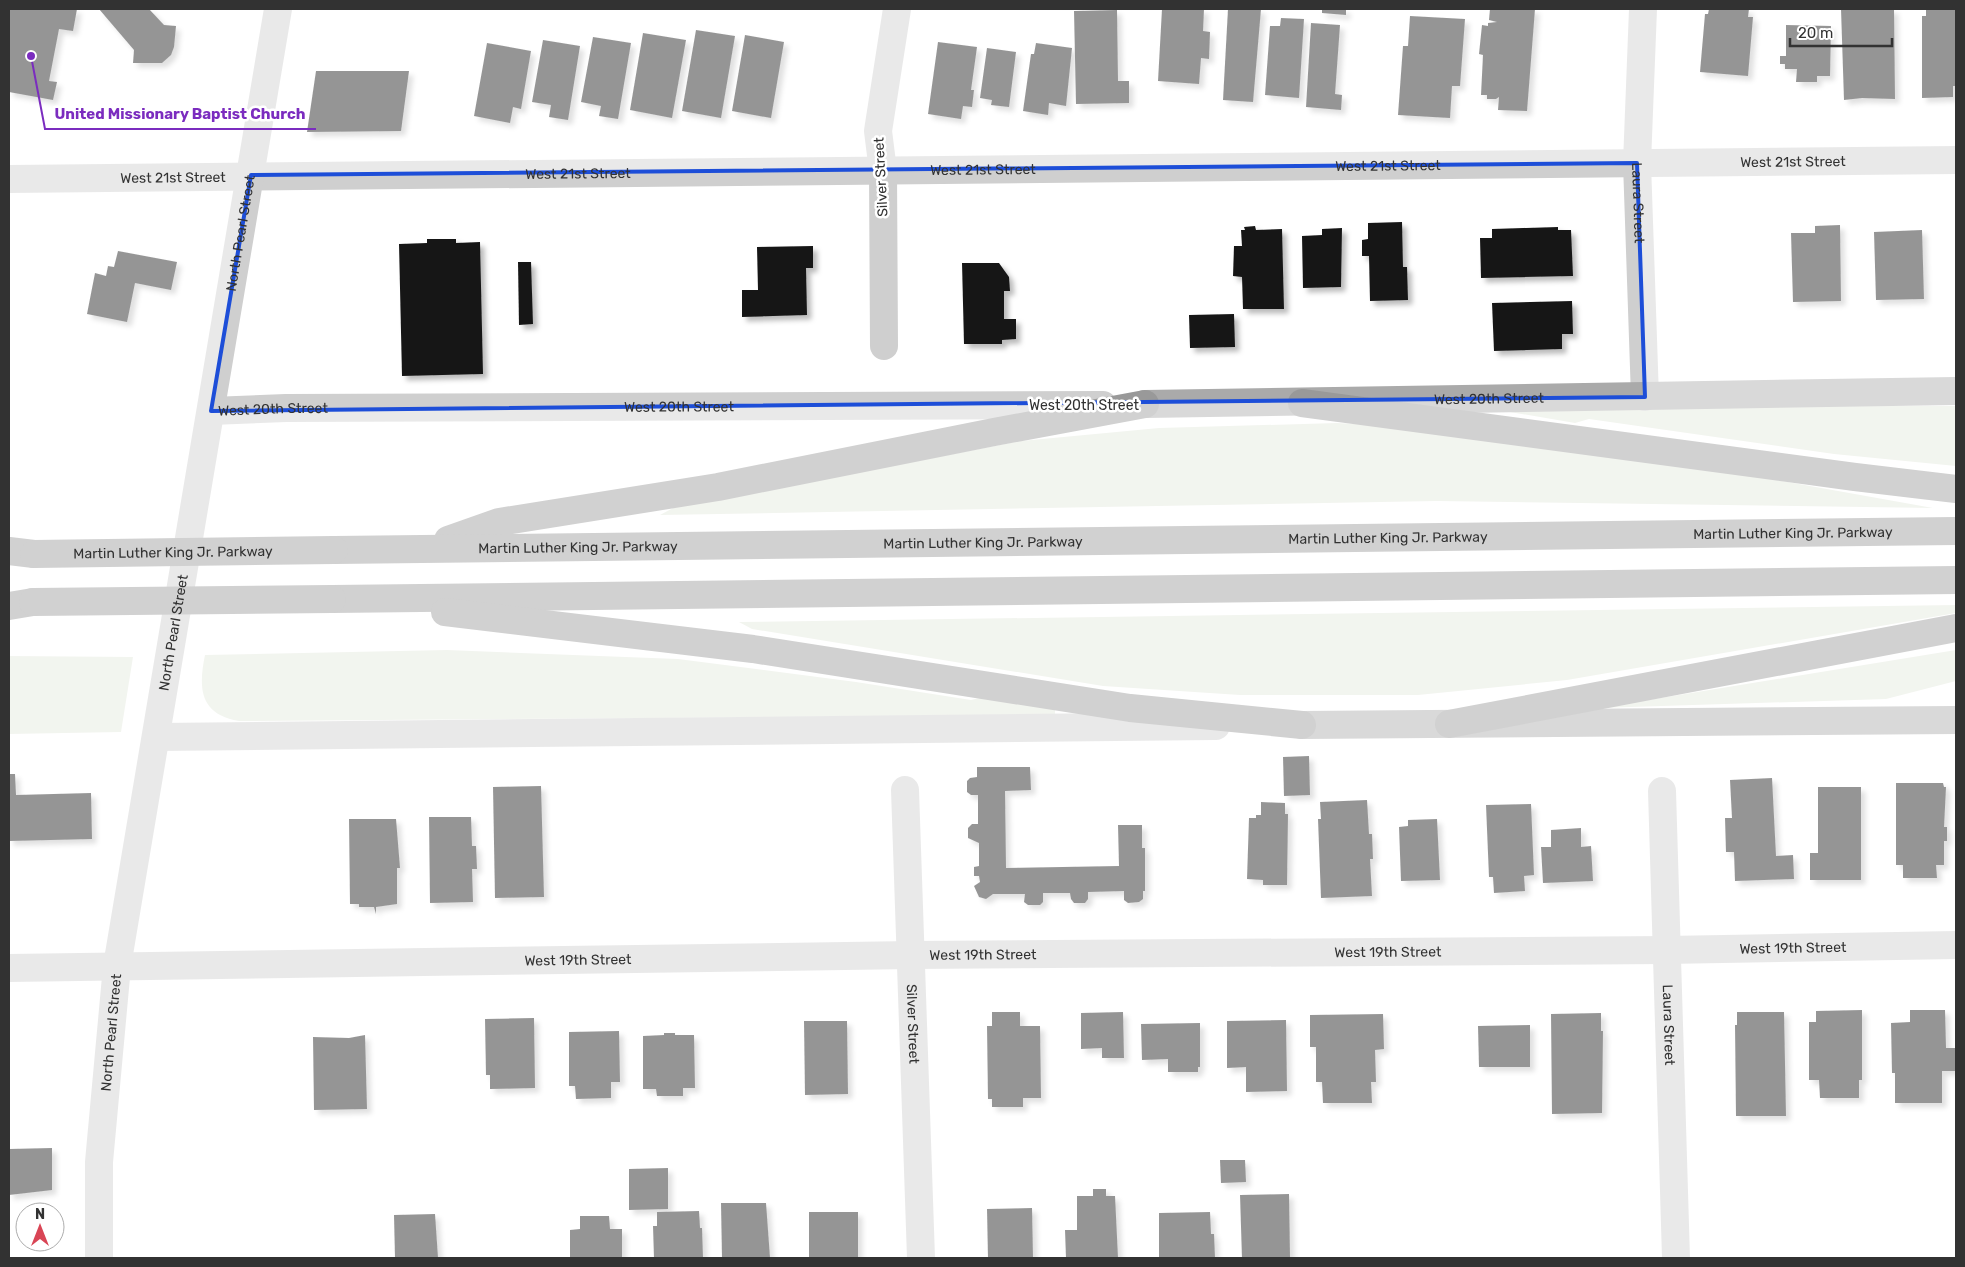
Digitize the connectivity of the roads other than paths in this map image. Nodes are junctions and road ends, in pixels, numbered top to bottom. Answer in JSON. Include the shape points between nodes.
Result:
{"nodes":[{"id":1,"x":278,"y":9,"type":"edge"},
{"id":2,"x":897,"y":9,"type":"edge"},
{"id":3,"x":1643,"y":9,"type":"edge"},
{"id":4,"x":1956,"y":160,"type":"edge"},
{"id":5,"x":1637,"y":163,"type":"junction"},
{"id":6,"x":883,"y":171,"type":"junction"},
{"id":7,"x":251,"y":175,"type":"junction"},
{"id":8,"x":9,"y":179,"type":"edge"},
{"id":9,"x":884,"y":346,"type":"dead end"},
{"id":10,"x":1956,"y":391,"type":"edge"},
{"id":11,"x":1645,"y":397,"type":"junction"},
{"id":12,"x":1302,"y":403,"type":"junction"},
{"id":13,"x":1145,"y":404,"type":"junction"},
{"id":14,"x":211,"y":411,"type":"junction"},
{"id":15,"x":1956,"y":488,"type":"edge"},
{"id":16,"x":1956,"y":531,"type":"edge"},
{"id":17,"x":428,"y":547,"type":"junction"},
{"id":18,"x":17,"y":553,"type":"edge"},
{"id":19,"x":1956,"y":580,"type":"edge"},
{"id":20,"x":332,"y":599,"type":"junction"},
{"id":21,"x":17,"y":604,"type":"edge"},
{"id":22,"x":1956,"y":628,"type":"edge"},
{"id":23,"x":1956,"y":720,"type":"edge"},
{"id":24,"x":1449,"y":724,"type":"junction"},
{"id":25,"x":1302,"y":725,"type":"junction"},
{"id":26,"x":157,"y":737,"type":"junction"},
{"id":27,"x":905,"y":790,"type":"dead end"},
{"id":28,"x":1662,"y":790,"type":"dead end"},
{"id":29,"x":1956,"y":945,"type":"edge"},
{"id":30,"x":1666,"y":950,"type":"junction"},
{"id":31,"x":912,"y":955,"type":"junction"},
{"id":32,"x":117,"y":966,"type":"junction"},
{"id":33,"x":9,"y":968,"type":"edge"},
{"id":34,"x":99,"y":1258,"type":"edge"},
{"id":35,"x":921,"y":1258,"type":"edge"},
{"id":36,"x":1676,"y":1258,"type":"edge"}],
"edges":[{"from":1,"to":7,"type":"street","name":"North Pearl Street"},
{"from":2,"to":6,"type":"street","name":"Silver Street","via":[[878,131]]},
{"from":3,"to":5,"type":"street","name":"Laura Street"},
{"from":4,"to":5,"type":"street","name":"West 21st Street"},
{"from":5,"to":6,"type":"street","name":"West 21st Street"},
{"from":5,"to":11,"type":"street","name":"Laura Street"},
{"from":6,"to":7,"type":"street","name":"West 21st Street"},
{"from":6,"to":9,"type":"street","name":"Silver Street"},
{"from":7,"to":8,"type":"street","name":"West 21st Street"},
{"from":7,"to":14,"type":"street","name":"North Pearl Street"},
{"from":10,"to":11,"type":"main road","name":"West 20th Street"},
{"from":11,"to":12,"type":"main road","name":"West 20th Street"},
{"from":12,"to":13,"type":"main road","name":"West 20th Street"},
{"from":12,"to":15,"type":"highway"},
{"from":13,"to":14,"type":"street","name":"West 20th Street"},
{"from":13,"to":17,"type":"highway","via":[[718,487],[499,522]]},
{"from":14,"to":26,"type":"street","name":"North Pearl Street"},
{"from":16,"to":17,"type":"highway","name":"Martin Luther King Jr. Parkway"},
{"from":17,"to":18,"type":"highway","name":"Martin Luther King Jr. Parkway","bridge":true},
{"from":19,"to":20,"type":"highway"},
{"from":20,"to":21,"type":"highway","bridge":true},
{"from":20,"to":25,"type":"highway","via":[[753,649],[1130,708]]},
{"from":22,"to":24,"type":"highway"},
{"from":23,"to":24,"type":"main road"},
{"from":24,"to":25,"type":"main road"},
{"from":25,"to":26,"type":"street"},
{"from":26,"to":32,"type":"street","name":"North Pearl Street"},
{"from":27,"to":31,"type":"street","name":"Silver Street"},
{"from":28,"to":30,"type":"street","name":"Laura Street"},
{"from":29,"to":30,"type":"street","name":"West 19th Street"},
{"from":30,"to":31,"type":"street","name":"West 19th Street"},
{"from":30,"to":36,"type":"street","name":"Laura Street"},
{"from":31,"to":32,"type":"street","name":"West 19th Street"},
{"from":31,"to":35,"type":"street","name":"Silver Street"},
{"from":32,"to":33,"type":"street","name":"West 19th Street"},
{"from":32,"to":34,"type":"street","name":"North Pearl Street","via":[[99,1162]]}]}
